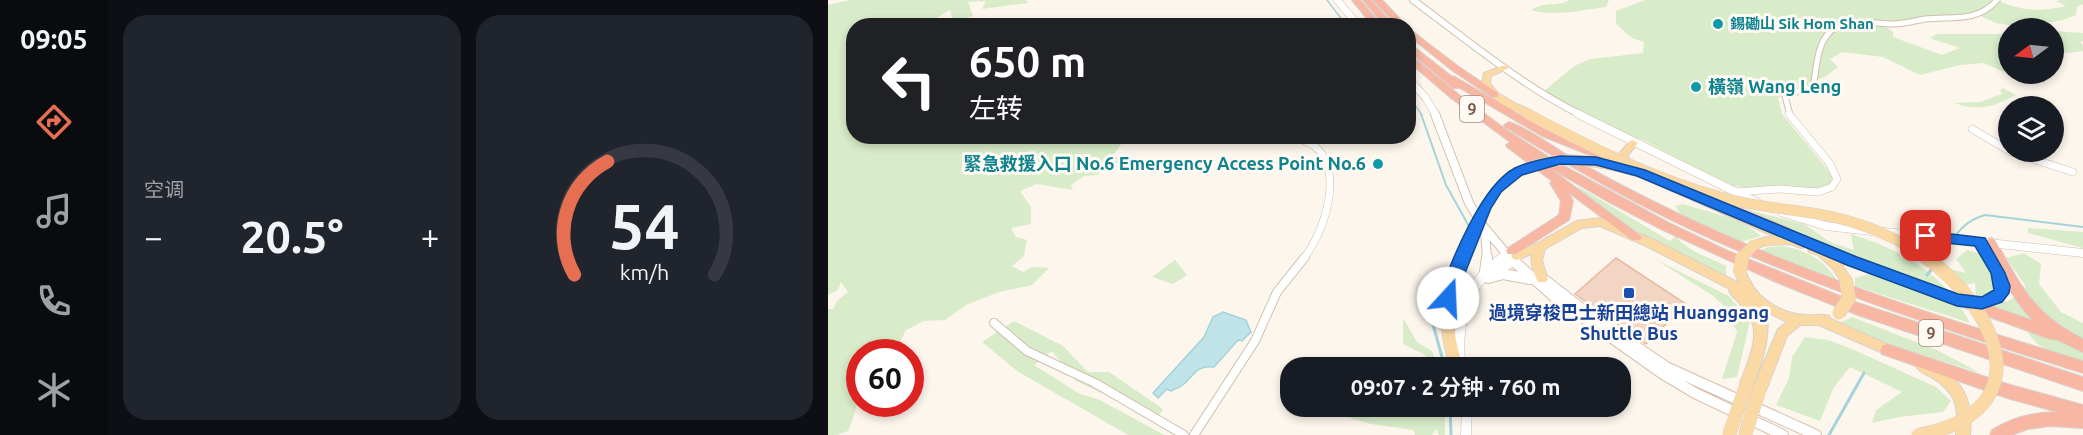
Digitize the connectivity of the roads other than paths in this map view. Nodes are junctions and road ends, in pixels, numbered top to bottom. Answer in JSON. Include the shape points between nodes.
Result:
{"nodes":[{"id":1,"x":1337,"y":0,"type":"edge"},
{"id":2,"x":1356,"y":0,"type":"edge"},
{"id":3,"x":1367,"y":0,"type":"edge"},
{"id":4,"x":1377,"y":0,"type":"edge"},
{"id":5,"x":1413,"y":0,"type":"edge"},
{"id":6,"x":1997,"y":0,"type":"edge"},
{"id":7,"x":1352,"y":18,"type":"edge"},
{"id":8,"x":1371,"y":18,"type":"edge"},
{"id":9,"x":1383,"y":18,"type":"edge"},
{"id":10,"x":1395,"y":18,"type":"edge"},
{"id":11,"x":1416,"y":36,"type":"edge"},
{"id":12,"x":1416,"y":52,"type":"edge"},
{"id":13,"x":1416,"y":64,"type":"edge"},
{"id":14,"x":1505,"y":68,"type":"junction"},
{"id":15,"x":1421,"y":69,"type":"junction"},
{"id":16,"x":1438,"y":71,"type":"junction"},
{"id":17,"x":1416,"y":87,"type":"edge"},
{"id":18,"x":1495,"y":95,"type":"junction"},
{"id":19,"x":1972,"y":129,"type":"dead end"},
{"id":20,"x":1633,"y":143,"type":"junction"},
{"id":21,"x":1311,"y":144,"type":"edge"},
{"id":22,"x":1998,"y":144,"type":"edge"},
{"id":23,"x":2043,"y":162,"type":"edge"},
{"id":24,"x":1539,"y":167,"type":"junction"},
{"id":25,"x":1633,"y":170,"type":"junction"},
{"id":26,"x":2073,"y":172,"type":"dead end"},
{"id":27,"x":1734,"y":192,"type":"junction"},
{"id":28,"x":1475,"y":212,"type":"junction"},
{"id":29,"x":1483,"y":226,"type":"junction"},
{"id":30,"x":1636,"y":237,"type":"junction"},
{"id":31,"x":1985,"y":242,"type":"junction"},
{"id":32,"x":1801,"y":244,"type":"junction"},
{"id":33,"x":1540,"y":248,"type":"junction"},
{"id":34,"x":1813,"y":249,"type":"junction"},
{"id":35,"x":2083,"y":253,"type":"edge"},
{"id":36,"x":1512,"y":256,"type":"junction"},
{"id":37,"x":1852,"y":261,"type":"junction"},
{"id":38,"x":1782,"y":272,"type":"junction"},
{"id":39,"x":1487,"y":275,"type":"junction"},
{"id":40,"x":1716,"y":277,"type":"junction"},
{"id":41,"x":1540,"y":281,"type":"junction"},
{"id":42,"x":1755,"y":297,"type":"junction"},
{"id":43,"x":1957,"y":300,"type":"junction"},
{"id":44,"x":1798,"y":319,"type":"junction"},
{"id":45,"x":1821,"y":320,"type":"junction"},
{"id":46,"x":994,"y":323,"type":"dead end"},
{"id":47,"x":1761,"y":333,"type":"junction"},
{"id":48,"x":2083,"y":346,"type":"edge"},
{"id":49,"x":1887,"y":350,"type":"junction"},
{"id":50,"x":1456,"y":357,"type":"edge"},
{"id":51,"x":1458,"y":357,"type":"edge"},
{"id":52,"x":2083,"y":367,"type":"edge"},
{"id":53,"x":2083,"y":384,"type":"edge"},
{"id":54,"x":1754,"y":386,"type":"junction"},
{"id":55,"x":2083,"y":412,"type":"edge"},
{"id":56,"x":1467,"y":417,"type":"edge"},
{"id":57,"x":2083,"y":421,"type":"edge"},
{"id":58,"x":1814,"y":434,"type":"edge"},
{"id":59,"x":1184,"y":435,"type":"edge"},
{"id":60,"x":1194,"y":435,"type":"edge"},
{"id":61,"x":1466,"y":435,"type":"edge"},
{"id":62,"x":1729,"y":435,"type":"edge"},
{"id":63,"x":1744,"y":435,"type":"edge"},
{"id":64,"x":1783,"y":435,"type":"edge"},
{"id":65,"x":1918,"y":435,"type":"edge"},
{"id":66,"x":1963,"y":435,"type":"edge"},
{"id":67,"x":1998,"y":435,"type":"edge"}],
"edges":[{"from":1,"to":7,"type":"main road"},
{"from":2,"to":8,"type":"highway"},
{"from":3,"to":9,"type":"highway"},
{"from":4,"to":10,"type":"highway"},
{"from":5,"to":14,"type":"street"},
{"from":6,"to":27,"type":"street","via":[[1987,11],[1964,19],[1908,24],[1869,22],[1832,29],[1820,48],[1814,86],[1785,96],[1785,106],[1830,163],[1837,179],[1832,187],[1818,192]]},
{"from":11,"to":18,"type":"highway"},
{"from":12,"to":16,"type":"highway","number":"9"},
{"from":13,"to":15,"type":"highway","number":"9"},
{"from":14,"to":18,"type":"main road","via":[[1487,75],[1485,80]]},
{"from":14,"to":20,"type":"street","via":[[1560,105]]},
{"from":15,"to":24,"type":"highway"},
{"from":15,"to":38,"type":"highway","number":"9","via":[[1492,123],[1586,183],[1699,243]]},
{"from":16,"to":25,"type":"highway","via":[[1528,124]]},
{"from":16,"to":38,"type":"highway","number":"9","via":[[1490,113],[1571,164]]},
{"from":17,"to":28,"type":"main road","via":[[1439,120],[1458,179]]},
{"from":18,"to":65,"type":"main road","bridge":true,"via":[[1570,135],[1697,189],[1747,204],[1853,222],[1894,238],[1934,263],[1964,292],[1984,320],[1995,350],[1996,374],[1989,396],[1970,416]]},
{"from":19,"to":22,"type":"street"},
{"from":20,"to":25,"type":"main road","via":[[1623,155]]},
{"from":20,"to":27,"type":"street"},
{"from":21,"to":60,"type":"street","via":[[1325,159],[1330,190],[1326,219],[1312,248],[1277,292],[1255,341]]},
{"from":23,"to":26,"type":"street"},
{"from":24,"to":30,"type":"highway"},
{"from":24,"to":36,"type":"highway","via":[[1563,193],[1567,213]]},
{"from":25,"to":32,"type":"main road"},
{"from":27,"to":31,"type":"street","via":[[1826,226]]},
{"from":28,"to":29,"type":"main road"},
{"from":28,"to":36,"type":"main road"},
{"from":29,"to":36,"type":"main road"},
{"from":29,"to":39,"type":"main road"},
{"from":30,"to":33,"type":"main road","via":[[1607,224],[1588,222]]},
{"from":30,"to":40,"type":"main road"},
{"from":31,"to":35,"type":"street"},
{"from":31,"to":43,"type":"main road","via":[[2003,286],[2001,293],[1982,303]]},
{"from":31,"to":48,"type":"highway","via":[[2039,319]]},
{"from":32,"to":34,"type":"main road"},
{"from":32,"to":42,"type":"main road","bridge":true,"via":[[1773,240],[1754,245],[1741,258],[1744,283]]},
{"from":33,"to":36,"type":"main road"},
{"from":33,"to":41,"type":"main road","via":[[1536,261]]},
{"from":34,"to":37,"type":"main road"},
{"from":34,"to":45,"type":"main road","bridge":true,"via":[[1830,260],[1846,280],[1849,298],[1839,313]]},
{"from":36,"to":39,"type":"street"},
{"from":36,"to":41,"type":"main road"},
{"from":37,"to":43,"type":"main road"},
{"from":37,"to":50,"type":"main road","bridge":true,"via":[[1641,173],[1596,161],[1560,160],[1530,166],[1497,189],[1485,207],[1454,279],[1445,310]]},
{"from":38,"to":52,"type":"highway","number":"9"},
{"from":38,"to":53,"type":"highway","number":"9","via":[[1839,302]]},
{"from":39,"to":41,"type":"main road","via":[[1515,275]]},
{"from":39,"to":51,"type":"street","via":[[1460,316]]},
{"from":40,"to":42,"type":"main road"},
{"from":40,"to":47,"type":"main road","via":[[1749,304]]},
{"from":41,"to":58,"type":"main road","via":[[1647,356]]},
{"from":41,"to":64,"type":"main road","via":[[1585,320],[1670,379]]},
{"from":42,"to":44,"type":"main road"},
{"from":42,"to":47,"type":"main road","via":[[1762,309]]},
{"from":43,"to":48,"type":"highway"},
{"from":44,"to":45,"type":"main road"},
{"from":44,"to":54,"type":"main road","via":[[1782,333]]},
{"from":45,"to":49,"type":"main road"},
{"from":46,"to":59,"type":"street","via":[[1027,351],[1095,383]]},
{"from":47,"to":54,"type":"main road"},
{"from":49,"to":55,"type":"highway"},
{"from":49,"to":66,"type":"main road","via":[[1933,371],[1958,393],[1966,411]]},
{"from":54,"to":62,"type":"main road","bridge":true},
{"from":54,"to":63,"type":"main road","bridge":true},
{"from":56,"to":61,"type":"street"},
{"from":57,"to":67,"type":"highway","via":[[2047,419]]}]}
